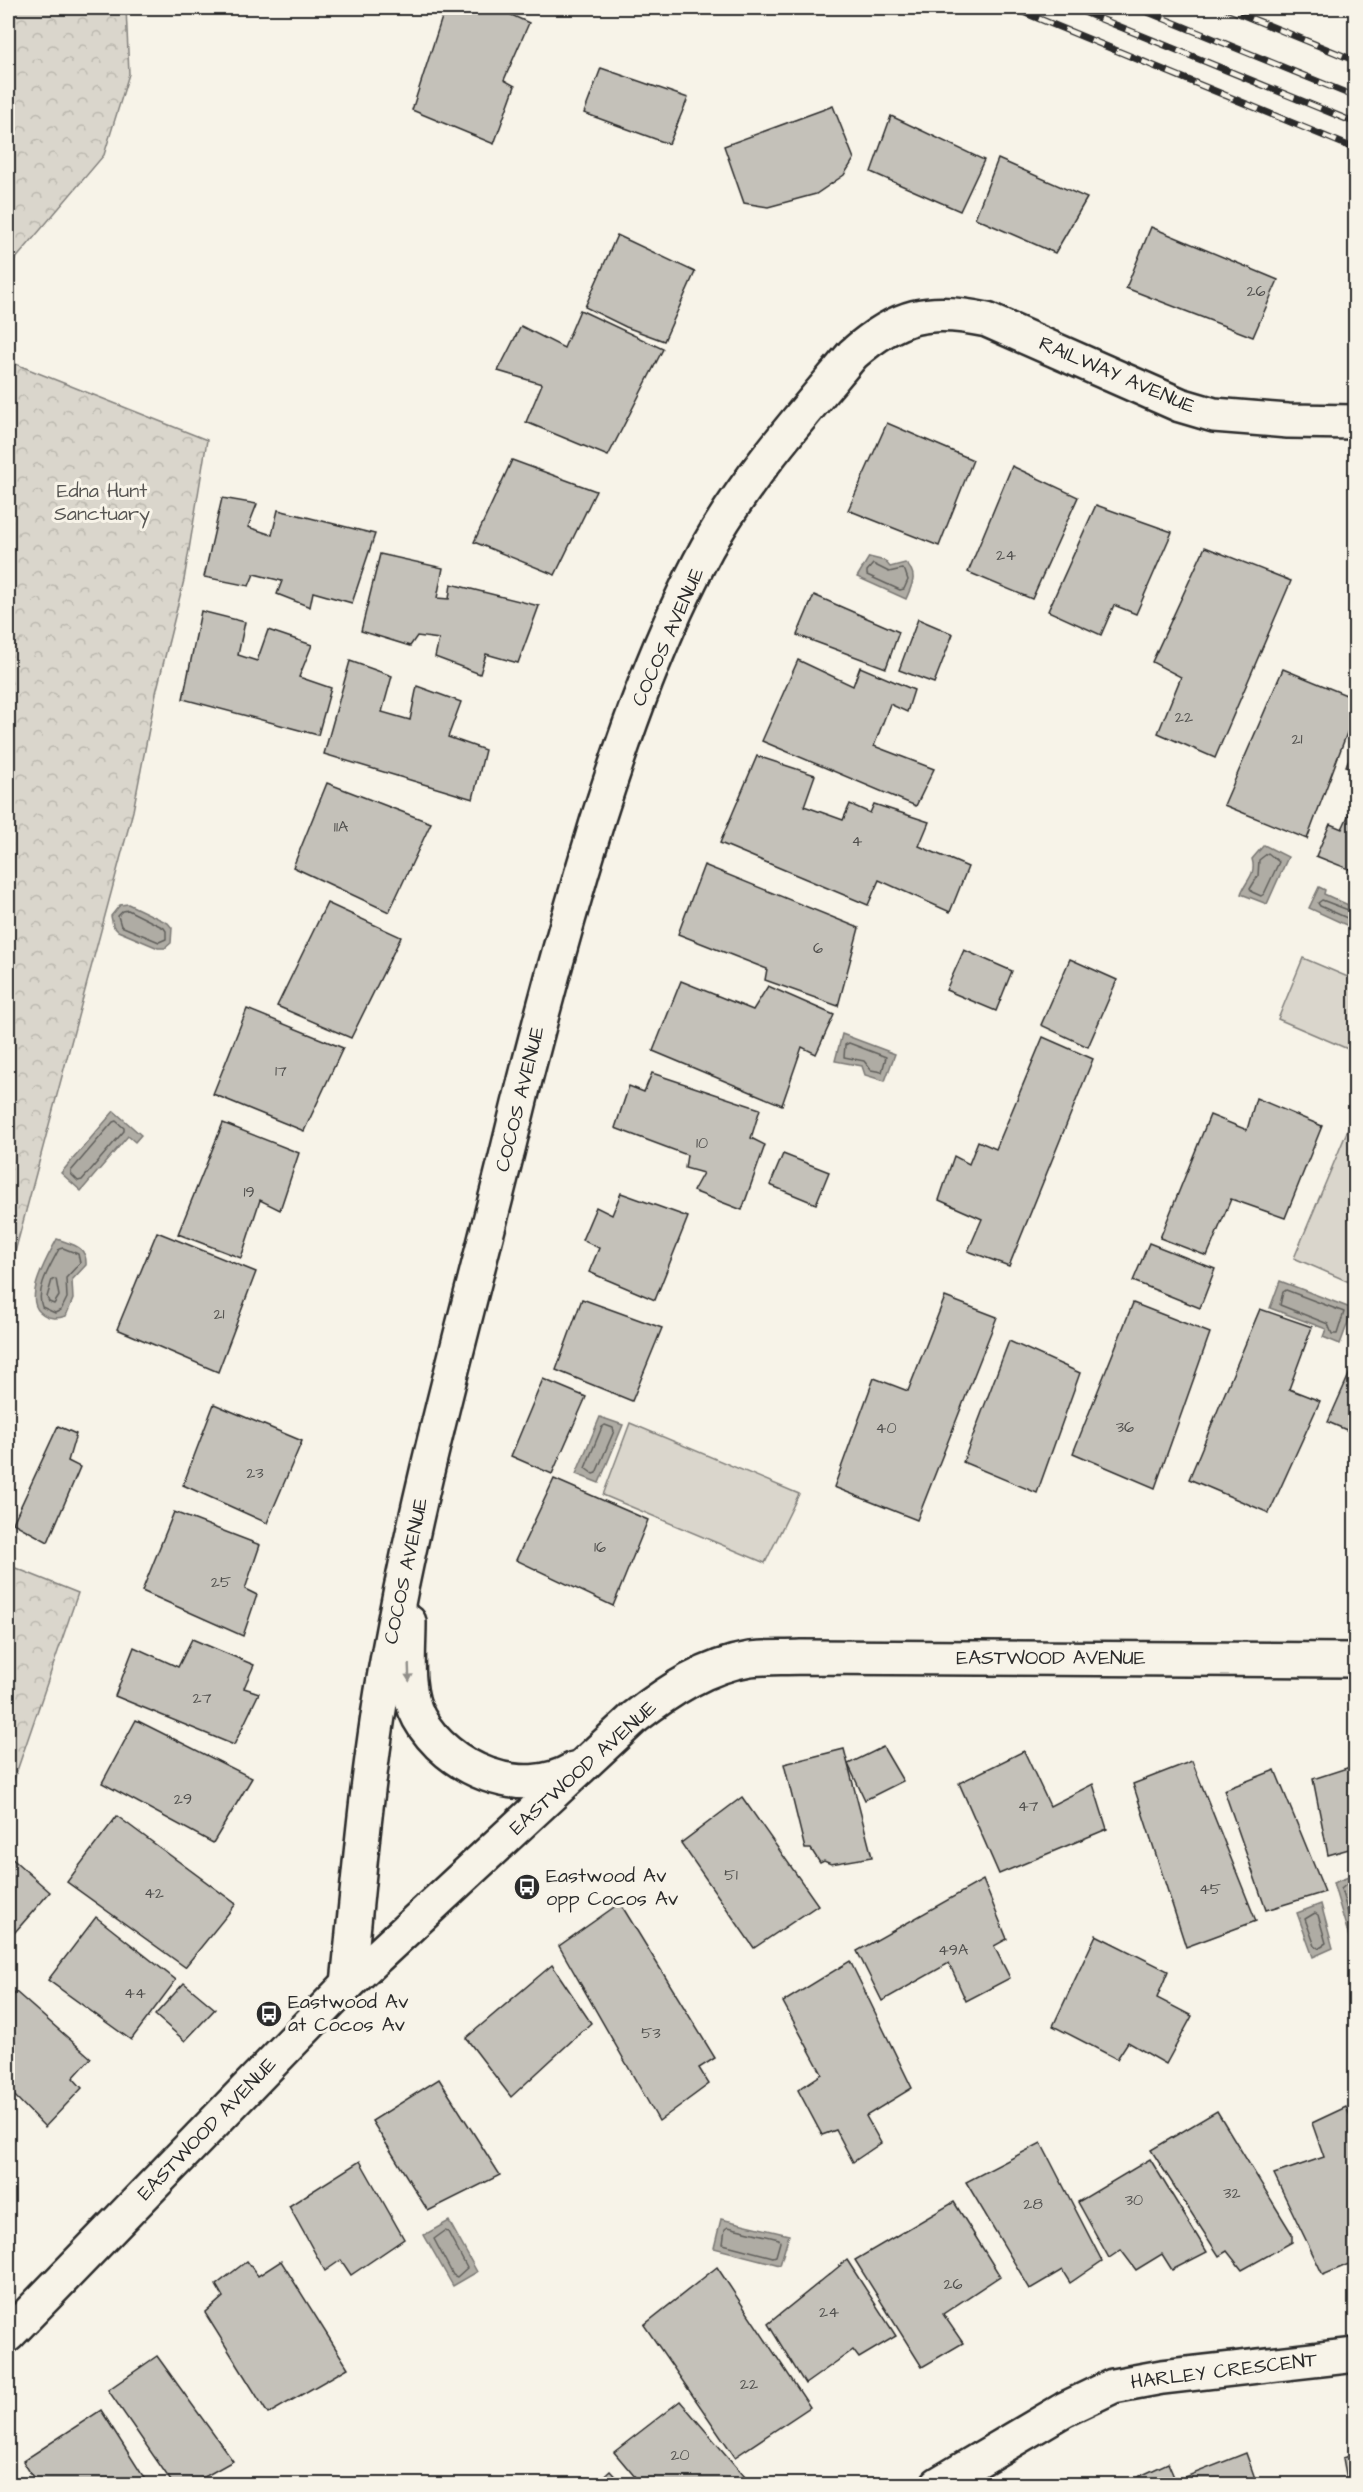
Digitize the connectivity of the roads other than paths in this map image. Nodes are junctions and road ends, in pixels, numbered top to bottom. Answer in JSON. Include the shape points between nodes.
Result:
{"nodes":[{"id":1,"x":918,"y":316,"type":"joint"},
{"id":2,"x":1356,"y":422,"type":"edge"},
{"id":3,"x":409,"y":1551,"type":"junction"},
{"id":4,"x":1356,"y":1660,"type":"edge"},
{"id":5,"x":592,"y":1758,"type":"junction"},
{"id":6,"x":348,"y":1984,"type":"junction"},
{"id":7,"x":8,"y":2335,"type":"edge"},
{"id":8,"x":1356,"y":2355,"type":"edge"},
{"id":9,"x":938,"y":2484,"type":"edge"}],
"edges":[{"from":1,"to":2,"type":"street","name":"RAILWAY AVENUE","via":[[959,314],[987,320],[1180,405],[1214,415]]},
{"from":1,"to":3,"type":"street","name":"COCOS AVENUE","via":[[894,324],[853,354],[746,487],[709,544],[649,674],[616,764],[543,1005]]},
{"from":3,"to":5,"type":"street","one_way":true,"via":[[410,1688],[418,1717],[436,1743],[465,1764],[495,1778],[527,1783],[561,1777]]},
{"from":3,"to":6,"type":"street","name":"COCOS AVENUE","via":[[387,1659]]},
{"from":4,"to":5,"type":"street","name":"EASTWOOD AVENUE","via":[[750,1659],[708,1671],[669,1691]]},
{"from":5,"to":6,"type":"street","name":"EASTWOOD AVENUE"},
{"from":6,"to":7,"type":"street","name":"EASTWOOD AVENUE"},
{"from":8,"to":9,"type":"street","name":"HARLEY CRESCENT","via":[[1113,2386],[1065,2409]]}]}
